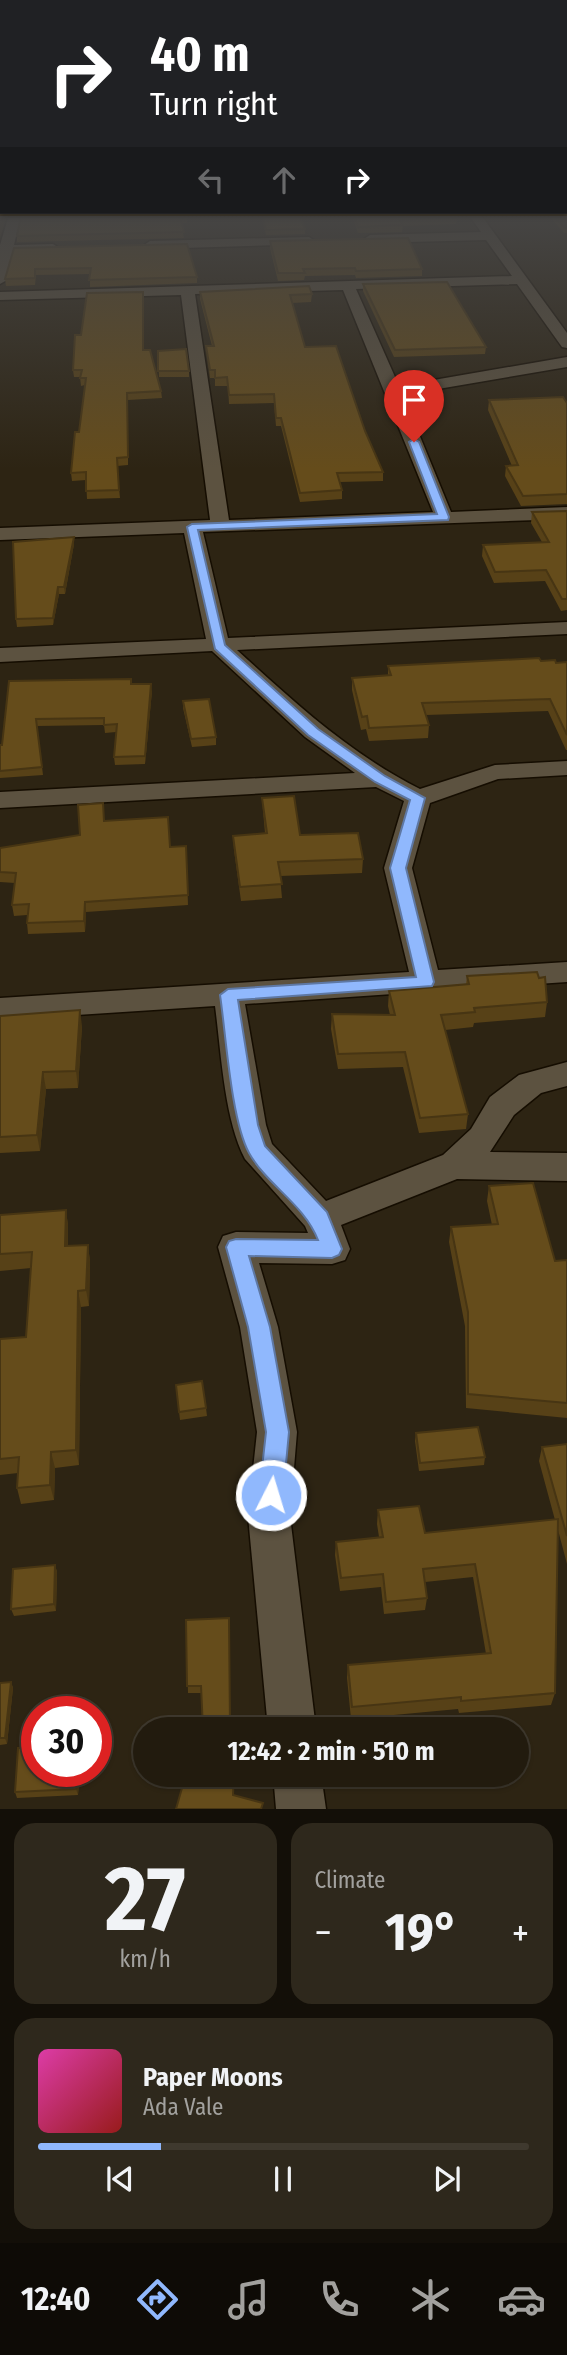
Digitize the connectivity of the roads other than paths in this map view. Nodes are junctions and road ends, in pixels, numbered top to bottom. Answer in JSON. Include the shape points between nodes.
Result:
{"nodes":[{"id":1,"x":188,"y":299,"type":"edge"},
{"id":2,"x":354,"y":299,"type":"edge"},
{"id":3,"x":536,"y":299,"type":"edge"},
{"id":4,"x":567,"y":344,"type":"edge"},
{"id":5,"x":567,"y":362,"type":"edge"},
{"id":6,"x":394,"y":392,"type":"junction"},
{"id":7,"x":567,"y":513,"type":"edge"},
{"id":8,"x":444,"y":517,"type":"junction"},
{"id":9,"x":220,"y":526,"type":"junction"},
{"id":10,"x":192,"y":527,"type":"junction"},
{"id":11,"x":0,"y":534,"type":"edge"},
{"id":12,"x":567,"y":628,"type":"edge"},
{"id":13,"x":219,"y":646,"type":"junction"},
{"id":14,"x":0,"y":655,"type":"edge"},
{"id":15,"x":567,"y":768,"type":"edge"},
{"id":16,"x":380,"y":779,"type":"junction"},
{"id":17,"x":418,"y":798,"type":"junction"},
{"id":18,"x":0,"y":800,"type":"edge"},
{"id":19,"x":567,"y":972,"type":"edge"},
{"id":20,"x":426,"y":982,"type":"junction"},
{"id":21,"x":228,"y":995,"type":"junction"},
{"id":22,"x":0,"y":1009,"type":"edge"},
{"id":23,"x":567,"y":1074,"type":"edge"},
{"id":24,"x":455,"y":1165,"type":"junction"},
{"id":25,"x":567,"y":1167,"type":"edge"},
{"id":26,"x":320,"y":1218,"type":"junction"},
{"id":27,"x":291,"y":1717,"type":"edge"},
{"id":28,"x":298,"y":1787,"type":"edge"},
{"id":29,"x":301,"y":1809,"type":"edge"}],
"edges":[{"from":1,"to":9,"type":"street"},
{"from":2,"to":6,"type":"street"},
{"from":3,"to":4,"type":"street"},
{"from":5,"to":6,"type":"street"},
{"from":6,"to":8,"type":"street"},
{"from":7,"to":8,"type":"street"},
{"from":8,"to":9,"type":"street"},
{"from":9,"to":10,"type":"street"},
{"from":10,"to":11,"type":"street"},
{"from":10,"to":13,"type":"street"},
{"from":12,"to":13,"type":"street"},
{"from":13,"to":14,"type":"street"},
{"from":13,"to":16,"type":"street","via":[[313,732]]},
{"from":15,"to":17,"type":"street","via":[[495,772]]},
{"from":16,"to":17,"type":"street"},
{"from":16,"to":18,"type":"street"},
{"from":17,"to":20,"type":"street","via":[[398,868]]},
{"from":19,"to":20,"type":"street"},
{"from":20,"to":21,"type":"street"},
{"from":21,"to":22,"type":"street"},
{"from":21,"to":26,"type":"street","via":[[248,1125],[257,1150]]},
{"from":23,"to":24,"type":"street","via":[[530,1084],[502,1106],[483,1138]]},
{"from":24,"to":25,"type":"street"},
{"from":24,"to":26,"type":"street"},
{"from":26,"to":27,"type":"street","via":[[332,1249],[236,1247],[259,1327],[277,1432],[269,1516]]},
{"from":28,"to":29,"type":"street"}]}
